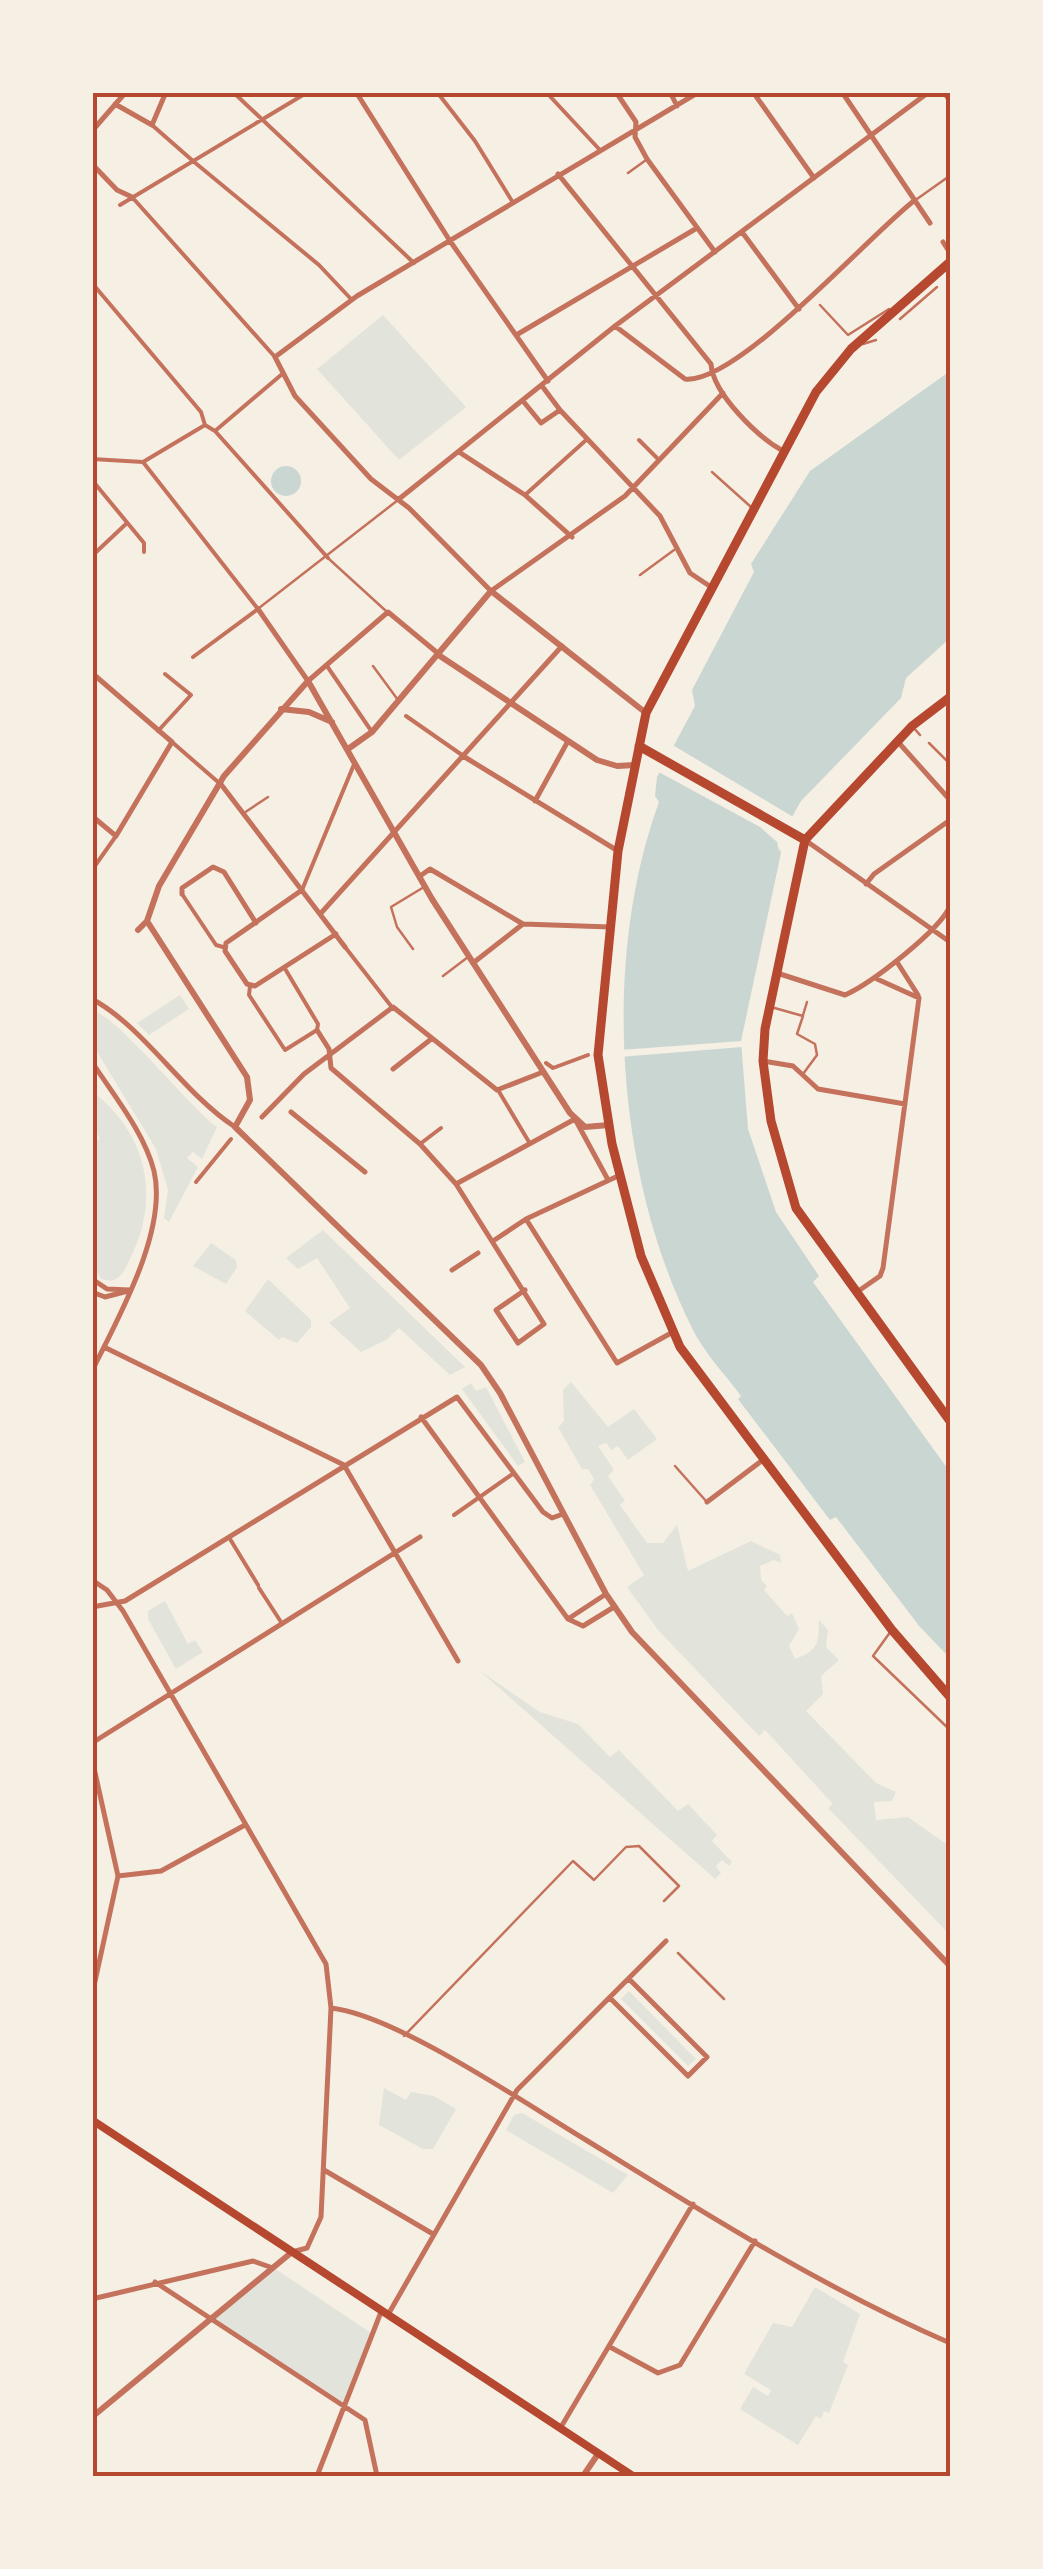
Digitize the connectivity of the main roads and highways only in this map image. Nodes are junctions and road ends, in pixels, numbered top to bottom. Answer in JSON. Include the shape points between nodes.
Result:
{"nodes":[{"id":1,"x":950,"y":262,"type":"edge"},
{"id":2,"x":950,"y":697,"type":"edge"},
{"id":3,"x":640,"y":746,"type":"junction"},
{"id":4,"x":805,"y":840,"type":"junction"},
{"id":5,"x":950,"y":1422,"type":"edge"},
{"id":6,"x":950,"y":1697,"type":"edge"},
{"id":7,"x":92,"y":2120,"type":"edge"},
{"id":8,"x":633,"y":2476,"type":"edge"}],
"edges":[{"from":1,"to":3,"type":"main road","via":[[832,372],[783,451],[646,713]]},
{"from":2,"to":4,"type":"main road","via":[[912,726]]},
{"from":3,"to":4,"type":"main road"},
{"from":3,"to":6,"type":"main road","via":[[618,851],[598,1055],[641,1256],[673,1332],[892,1630]]},
{"from":4,"to":5,"type":"main road","via":[[764,1043],[771,1121],[796,1208]]},
{"from":7,"to":8,"type":"main road"}]}
